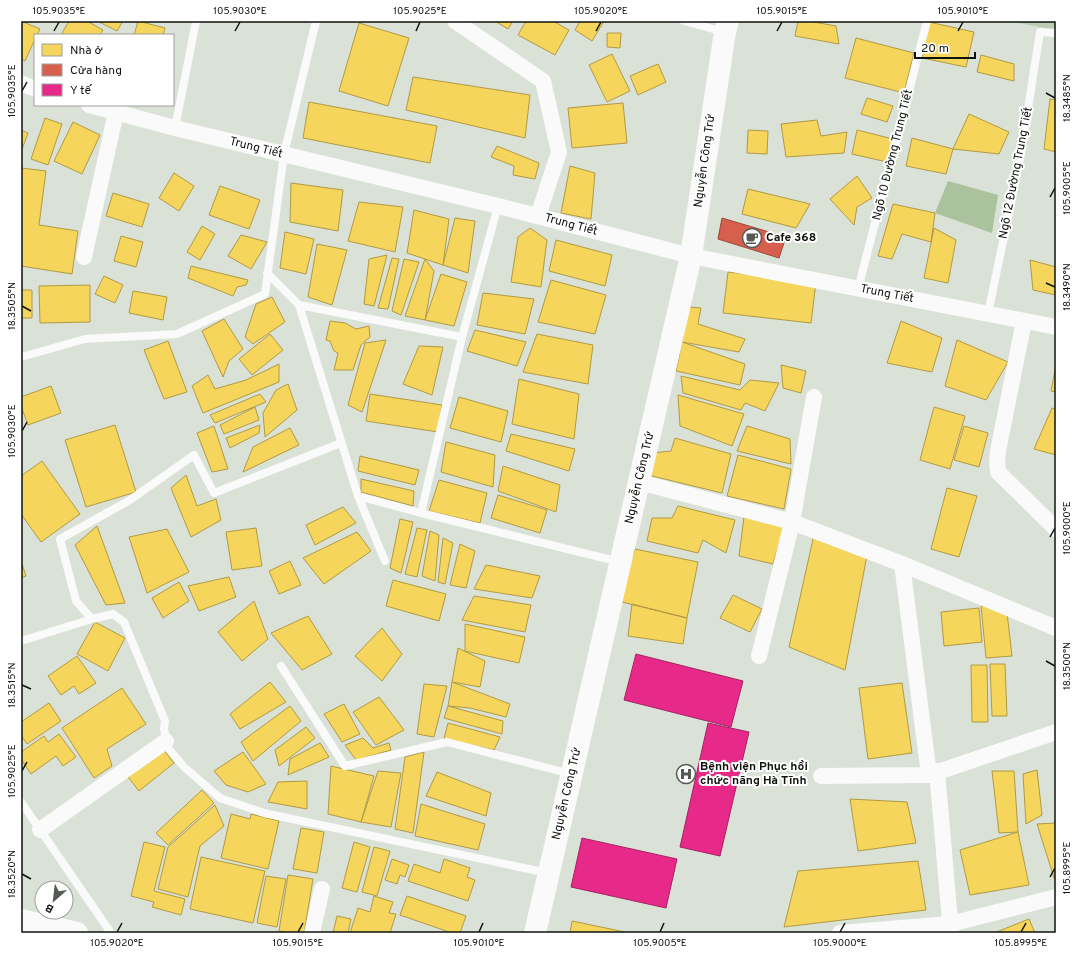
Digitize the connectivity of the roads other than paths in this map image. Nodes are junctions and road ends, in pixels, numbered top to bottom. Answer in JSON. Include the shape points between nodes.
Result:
{"nodes":[{"id":1,"x":196,"y":21,"type":"edge"},
{"id":2,"x":316,"y":21,"type":"edge"},
{"id":3,"x":455,"y":21,"type":"edge"},
{"id":4,"x":684,"y":21,"type":"edge"},
{"id":5,"x":927,"y":21,"type":"edge"},
{"id":6,"x":726,"y":26,"type":"edge"},
{"id":7,"x":1056,"y":33,"type":"edge"},
{"id":8,"x":21,"y":83,"type":"edge"},
{"id":9,"x":34,"y":89,"type":"edge"},
{"id":10,"x":93,"y":106,"type":"edge"},
{"id":11,"x":116,"y":112,"type":"junction"},
{"id":12,"x":175,"y":128,"type":"junction"},
{"id":13,"x":284,"y":154,"type":"junction"},
{"id":14,"x":498,"y":206,"type":"junction"},
{"id":15,"x":538,"y":216,"type":"junction"},
{"id":16,"x":691,"y":256,"type":"junction"},
{"id":17,"x":84,"y":257,"type":"dead end"},
{"id":18,"x":268,"y":274,"type":"junction"},
{"id":19,"x":858,"y":289,"type":"junction"},
{"id":20,"x":299,"y":305,"type":"junction"},
{"id":21,"x":988,"y":314,"type":"junction"},
{"id":22,"x":1024,"y":321,"type":"junction"},
{"id":23,"x":1056,"y":327,"type":"edge"},
{"id":24,"x":462,"y":337,"type":"junction"},
{"id":25,"x":21,"y":357,"type":"edge"},
{"id":26,"x":814,"y":397,"type":"dead end"},
{"id":27,"x":341,"y":444,"type":"junction"},
{"id":28,"x":639,"y":482,"type":"junction"},
{"id":29,"x":358,"y":496,"type":"junction"},
{"id":30,"x":421,"y":513,"type":"junction"},
{"id":31,"x":792,"y":522,"type":"junction"},
{"id":32,"x":1056,"y":529,"type":"edge"},
{"id":33,"x":385,"y":561,"type":"dead end"},
{"id":34,"x":621,"y":562,"type":"junction"},
{"id":35,"x":902,"y":564,"type":"junction"},
{"id":36,"x":92,"y":619,"type":"junction"},
{"id":37,"x":1056,"y":628,"type":"edge"},
{"id":38,"x":21,"y":641,"type":"edge"},
{"id":39,"x":759,"y":656,"type":"dead end"},
{"id":40,"x":281,"y":666,"type":"dead end"},
{"id":41,"x":1056,"y":732,"type":"edge"},
{"id":42,"x":166,"y":741,"type":"junction"},
{"id":43,"x":933,"y":773,"type":"junction"},
{"id":44,"x":572,"y":775,"type":"junction"},
{"id":45,"x":821,"y":776,"type":"dead end"},
{"id":46,"x":21,"y":802,"type":"edge"},
{"id":47,"x":40,"y":830,"type":"junction"},
{"id":48,"x":549,"y":873,"type":"junction"},
{"id":49,"x":322,"y":889,"type":"dead end"},
{"id":50,"x":1056,"y":897,"type":"edge"},
{"id":51,"x":21,"y":920,"type":"edge"},
{"id":52,"x":951,"y":928,"type":"edge"},
{"id":53,"x":77,"y":933,"type":"edge"},
{"id":54,"x":111,"y":933,"type":"edge"},
{"id":55,"x":312,"y":933,"type":"edge"},
{"id":56,"x":535,"y":933,"type":"edge"},
{"id":57,"x":840,"y":933,"type":"edge"}],
"edges":[{"from":1,"to":12,"type":"lane"},
{"from":2,"to":13,"type":"lane"},
{"from":3,"to":15,"type":"street","via":[[543,81],[559,152]]},
{"from":4,"to":6,"type":"lane"},
{"from":5,"to":19,"type":"lane","name":"Ngõ 10 Đường Trung Tiết"},
{"from":6,"to":16,"type":"main road","name":"Nguyễn Công Trứ"},
{"from":7,"to":21,"type":"lane","name":"Ngõ 12 Đường Trung Tiết","via":[[1040,32],[1020,159]]},
{"from":8,"to":9,"type":"street"},
{"from":10,"to":11,"type":"street","name":"Trung Tiết"},
{"from":11,"to":12,"type":"street","name":"Trung Tiết"},
{"from":11,"to":17,"type":"street"},
{"from":12,"to":13,"type":"street","name":"Trung Tiết"},
{"from":13,"to":14,"type":"street","name":"Trung Tiết"},
{"from":13,"to":18,"type":"lane"},
{"from":14,"to":15,"type":"street","name":"Trung Tiết"},
{"from":14,"to":24,"type":"lane"},
{"from":15,"to":16,"type":"street","name":"Trung Tiết"},
{"from":16,"to":19,"type":"street","name":"Trung Tiết"},
{"from":16,"to":28,"type":"main road","name":"Nguyễn Công Trứ"},
{"from":18,"to":20,"type":"lane"},
{"from":18,"to":25,"type":"lane","via":[[265,294],[177,334],[85,339]]},
{"from":19,"to":21,"type":"street","name":"Trung Tiết"},
{"from":20,"to":24,"type":"lane"},
{"from":20,"to":27,"type":"lane"},
{"from":21,"to":22,"type":"street","name":"Trung Tiết"},
{"from":22,"to":23,"type":"street","name":"Trung Tiết"},
{"from":22,"to":32,"type":"street","via":[[998,451],[998,472]]},
{"from":24,"to":30,"type":"lane"},
{"from":26,"to":31,"type":"street"},
{"from":27,"to":29,"type":"lane"},
{"from":27,"to":36,"type":"lane","via":[[214,493],[194,454],[130,500],[60,539],[76,601]]},
{"from":28,"to":31,"type":"street"},
{"from":28,"to":34,"type":"main road","name":"Nguyễn Công Trứ"},
{"from":29,"to":30,"type":"lane"},
{"from":29,"to":33,"type":"lane"},
{"from":30,"to":34,"type":"lane"},
{"from":31,"to":35,"type":"street"},
{"from":31,"to":39,"type":"street"},
{"from":34,"to":44,"type":"main road","name":"Nguyễn Công Trứ"},
{"from":35,"to":37,"type":"street"},
{"from":35,"to":43,"type":"street"},
{"from":36,"to":38,"type":"lane"},
{"from":36,"to":42,"type":"lane","via":[[113,614],[124,622],[165,721]]},
{"from":40,"to":44,"type":"lane","via":[[345,766],[447,742]]},
{"from":41,"to":43,"type":"street"},
{"from":42,"to":47,"type":"street"},
{"from":42,"to":48,"type":"lane","via":[[168,748],[184,767],[220,798],[264,813]]},
{"from":43,"to":45,"type":"street"},
{"from":43,"to":52,"type":"street"},
{"from":44,"to":48,"type":"main road","name":"Nguyễn Công Trứ"},
{"from":46,"to":47,"type":"lane"},
{"from":47,"to":54,"type":"lane"},
{"from":48,"to":56,"type":"main road","name":"Nguyễn Công Trứ"},
{"from":49,"to":55,"type":"street"},
{"from":50,"to":52,"type":"street"},
{"from":51,"to":53,"type":"main road"},
{"from":52,"to":57,"type":"street"}]}
